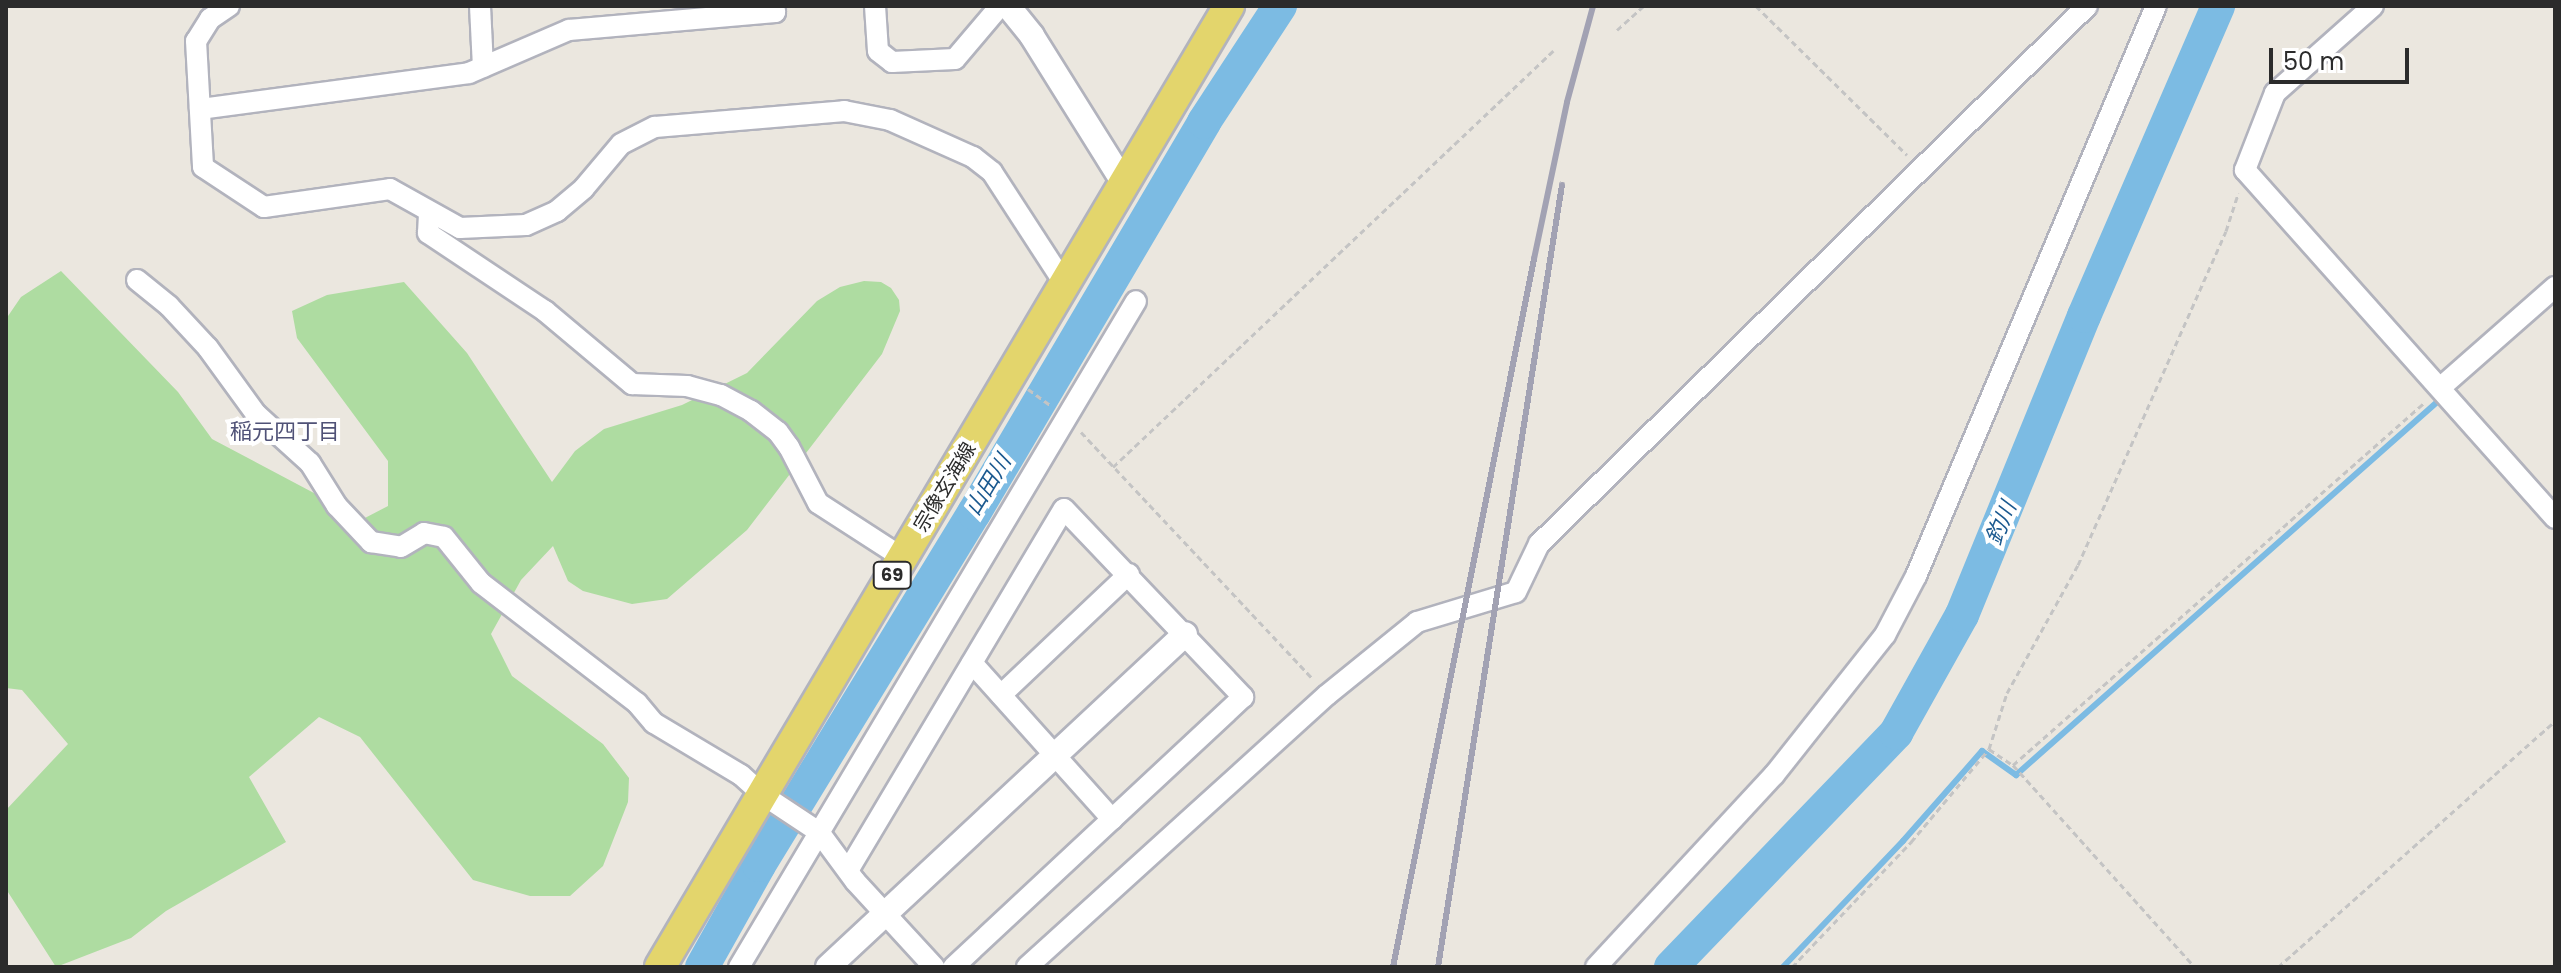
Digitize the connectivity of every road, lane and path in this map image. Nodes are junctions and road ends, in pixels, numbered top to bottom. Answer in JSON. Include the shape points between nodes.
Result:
{"nodes":[{"id":1,"x":229,"y":6,"type":"edge"},
{"id":2,"x":480,"y":6,"type":"edge"},
{"id":3,"x":774,"y":6,"type":"edge"},
{"id":4,"x":875,"y":6,"type":"edge"},
{"id":5,"x":1000,"y":6,"type":"edge"},
{"id":6,"x":1008,"y":6,"type":"edge"},
{"id":7,"x":1229,"y":6,"type":"edge"},
{"id":8,"x":1644,"y":6,"type":"edge"},
{"id":9,"x":1756,"y":6,"type":"edge"},
{"id":10,"x":2087,"y":6,"type":"edge"},
{"id":11,"x":2156,"y":6,"type":"edge"},
{"id":12,"x":2373,"y":6,"type":"edge"},
{"id":13,"x":1617,"y":30,"type":"dead end"},
{"id":14,"x":1553,"y":51,"type":"dead end"},
{"id":15,"x":483,"y":67,"type":"junction"},
{"id":16,"x":200,"y":109,"type":"junction"},
{"id":17,"x":1919,"y":167,"type":"junction"},
{"id":18,"x":2245,"y":170,"type":"junction"},
{"id":19,"x":1124,"y":183,"type":"junction"},
{"id":20,"x":429,"y":214,"type":"junction"},
{"id":21,"x":137,"y":280,"type":"dead end"},
{"id":22,"x":1064,"y":283,"type":"junction"},
{"id":23,"x":2555,"y":287,"type":"edge"},
{"id":24,"x":1136,"y":301,"type":"dead end"},
{"id":25,"x":1010,"y":376,"type":"junction"},
{"id":26,"x":2440,"y":388,"type":"junction"},
{"id":27,"x":1066,"y":416,"type":"junction"},
{"id":28,"x":1113,"y":467,"type":"junction"},
{"id":29,"x":2555,"y":518,"type":"edge"},
{"id":30,"x":903,"y":558,"type":"junction"},
{"id":31,"x":1129,"y":574,"type":"junction"},
{"id":32,"x":1185,"y":634,"type":"junction"},
{"id":33,"x":972,"y":663,"type":"junction"},
{"id":34,"x":1001,"y":695,"type":"junction"},
{"id":35,"x":1327,"y":695,"type":"junction"},
{"id":36,"x":2555,"y":721,"type":"edge"},
{"id":37,"x":1989,"y":749,"type":"junction"},
{"id":38,"x":1057,"y":754,"type":"junction"},
{"id":39,"x":2013,"y":765,"type":"junction"},
{"id":40,"x":763,"y":795,"type":"junction"},
{"id":41,"x":1112,"y":819,"type":"junction"},
{"id":42,"x":819,"y":832,"type":"junction"},
{"id":43,"x":849,"y":869,"type":"junction"},
{"id":44,"x":887,"y":913,"type":"junction"},
{"id":45,"x":660,"y":967,"type":"edge"},
{"id":46,"x":739,"y":967,"type":"edge"},
{"id":47,"x":828,"y":967,"type":"edge"},
{"id":48,"x":934,"y":967,"type":"edge"},
{"id":49,"x":953,"y":967,"type":"edge"},
{"id":50,"x":1027,"y":967,"type":"edge"},
{"id":51,"x":1596,"y":967,"type":"edge"},
{"id":52,"x":1792,"y":967,"type":"edge"},
{"id":53,"x":2195,"y":967,"type":"edge"},
{"id":54,"x":2278,"y":967,"type":"edge"}],
"edges":[{"from":1,"to":16,"type":"street","via":[[210,19],[196,41]]},
{"from":2,"to":15,"type":"street"},
{"from":3,"to":15,"type":"street","via":[[775,12],[569,30]]},
{"from":4,"to":5,"type":"street","via":[[878,51],[892,62],[955,59]]},
{"from":6,"to":19,"type":"street"},
{"from":7,"to":19,"type":"main road","name":"宗像玄海線","number":"69"},
{"from":8,"to":13,"type":"path"},
{"from":9,"to":17,"type":"path"},
{"from":10,"to":17,"type":"street"},
{"from":11,"to":51,"type":"street","via":[[1916,576],[1885,635],[1774,775]]},
{"from":12,"to":18,"type":"street","via":[[2275,93]]},
{"from":14,"to":28,"type":"path"},
{"from":15,"to":16,"type":"street"},
{"from":16,"to":20,"type":"street","via":[[203,167],[264,207],[390,189]]},
{"from":17,"to":35,"type":"street","via":[[1539,544],[1516,592],[1417,622]]},
{"from":18,"to":26,"type":"street"},
{"from":18,"to":37,"type":"path","via":[[2226,231],[2078,565],[2007,693]]},
{"from":19,"to":22,"type":"main road","name":"宗像玄海線","number":"69"},
{"from":20,"to":22,"type":"street","via":[[460,228],[526,225],[557,211],[621,144],[655,127],[844,111],[890,120],[973,157],[992,172]]},
{"from":20,"to":30,"type":"street","via":[[428,233],[545,311],[632,384],[687,386],[751,411],[778,432],[818,503]]},
{"from":21,"to":40,"type":"street","via":[[201,340],[256,414],[310,463],[337,506],[371,542],[401,547],[424,533],[444,537],[481,583],[637,703],[654,723],[741,775]]},
{"from":22,"to":25,"type":"main road","name":"宗像玄海線","number":"69"},
{"from":23,"to":26,"type":"street"},
{"from":24,"to":27,"type":"street"},
{"from":25,"to":27,"type":"path"},
{"from":25,"to":30,"type":"main road","name":"宗像玄海線","number":"69"},
{"from":26,"to":29,"type":"street"},
{"from":26,"to":39,"type":"path"},
{"from":27,"to":28,"type":"path"},
{"from":27,"to":42,"type":"street"},
{"from":28,"to":35,"type":"path"},
{"from":30,"to":40,"type":"main road","name":"宗像玄海線","number":"69"},
{"from":31,"to":32,"type":"street"},
{"from":31,"to":33,"type":"street","via":[[1064,509]]},
{"from":31,"to":34,"type":"street"},
{"from":32,"to":38,"type":"street"},
{"from":32,"to":41,"type":"street","via":[[1243,697]]},
{"from":33,"to":34,"type":"street"},
{"from":33,"to":43,"type":"street"},
{"from":34,"to":38,"type":"street"},
{"from":35,"to":50,"type":"street"},
{"from":36,"to":54,"type":"path"},
{"from":37,"to":39,"type":"path"},
{"from":37,"to":52,"type":"path","via":[[1911,842]]},
{"from":38,"to":41,"type":"street"},
{"from":38,"to":44,"type":"street"},
{"from":39,"to":53,"type":"path"},
{"from":40,"to":42,"type":"street"},
{"from":40,"to":45,"type":"main road","name":"宗像玄海線","number":"69"},
{"from":41,"to":49,"type":"street"},
{"from":42,"to":43,"type":"street"},
{"from":42,"to":46,"type":"street"},
{"from":43,"to":44,"type":"street"},
{"from":44,"to":47,"type":"street"},
{"from":44,"to":48,"type":"street"}]}
